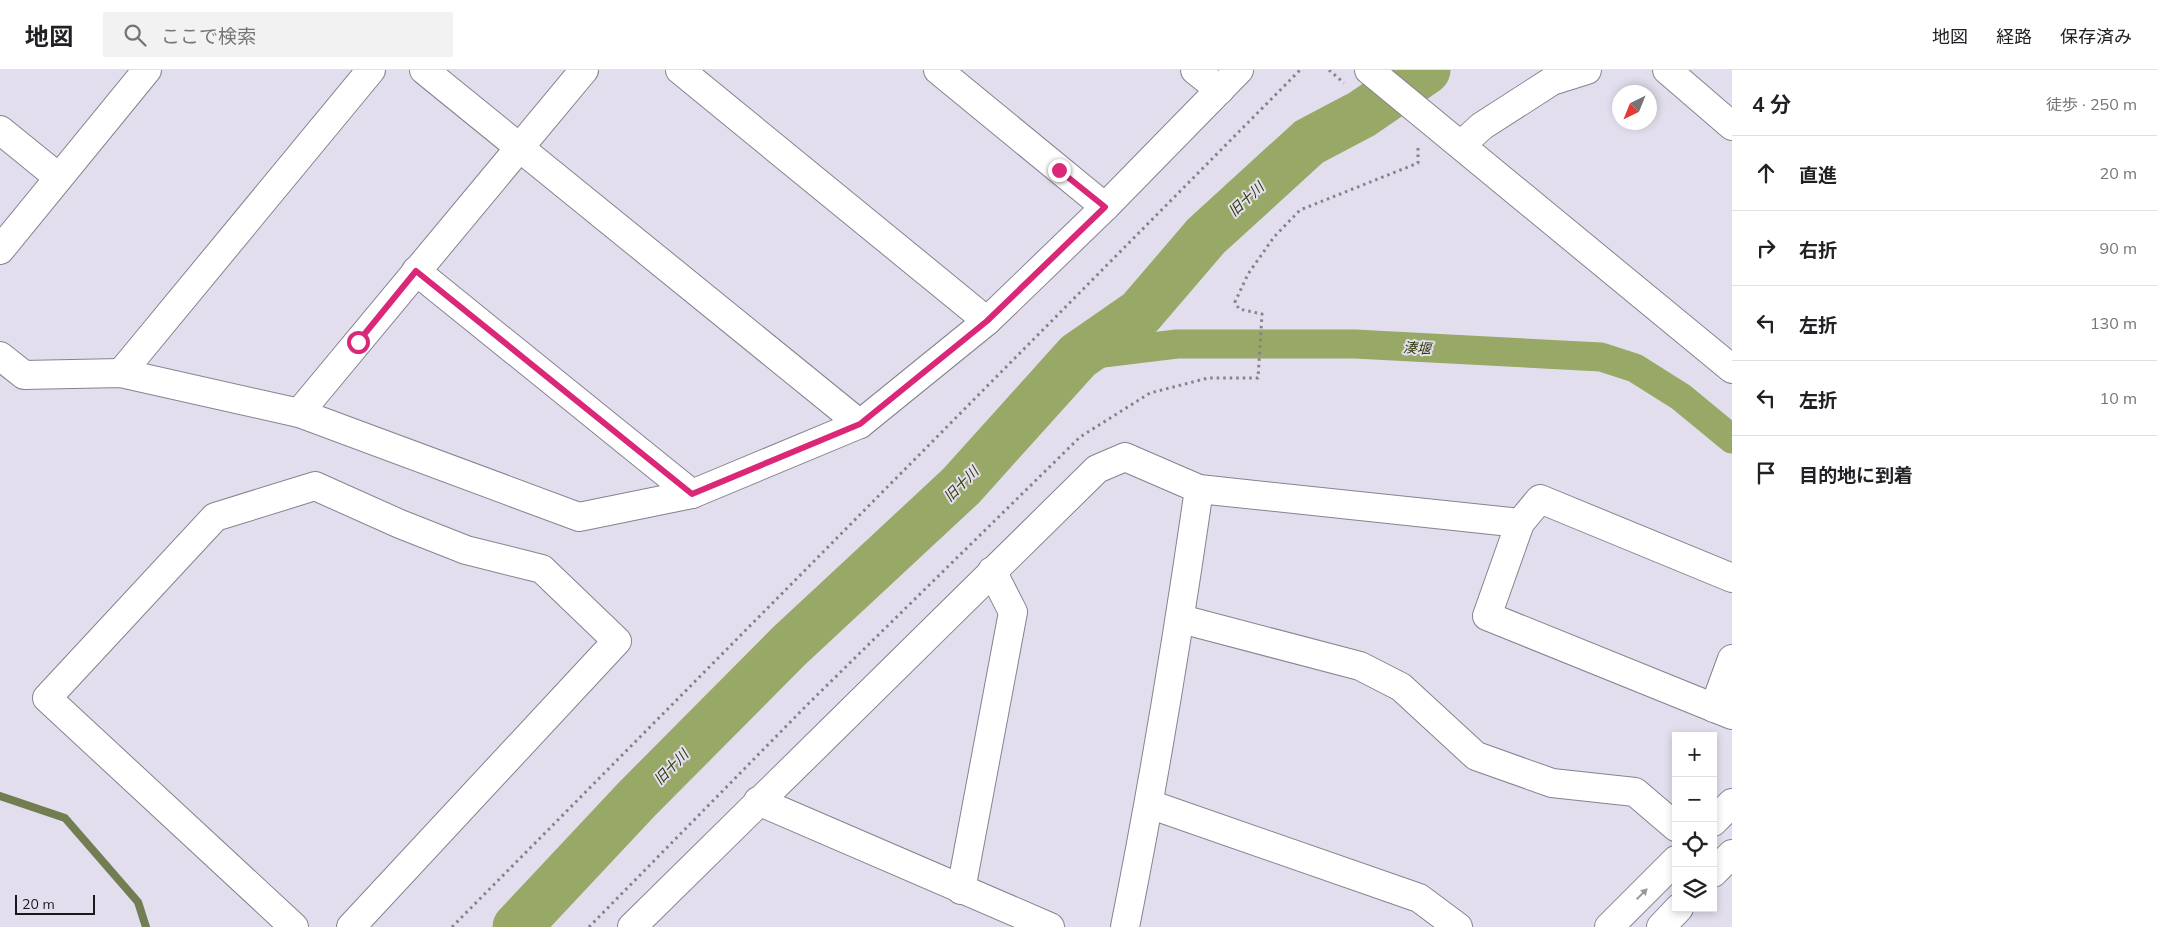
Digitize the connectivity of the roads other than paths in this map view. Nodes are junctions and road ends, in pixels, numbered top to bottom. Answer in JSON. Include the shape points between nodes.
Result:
{"nodes":[{"id":1,"x":147,"y":70,"type":"edge"},
{"id":2,"x":371,"y":70,"type":"edge"},
{"id":3,"x":424,"y":70,"type":"edge"},
{"id":4,"x":584,"y":70,"type":"edge"},
{"id":5,"x":680,"y":70,"type":"edge"},
{"id":6,"x":938,"y":70,"type":"edge"},
{"id":7,"x":1195,"y":70,"type":"edge"},
{"id":8,"x":1239,"y":70,"type":"edge"},
{"id":9,"x":1369,"y":70,"type":"edge"},
{"id":10,"x":1587,"y":70,"type":"edge"},
{"id":11,"x":1667,"y":70,"type":"edge"},
{"id":12,"x":1220,"y":90,"type":"junction"},
{"id":13,"x":1732,"y":126,"type":"edge"},
{"id":14,"x":0,"y":130,"type":"edge"},
{"id":15,"x":1461,"y":145,"type":"junction"},
{"id":16,"x":520,"y":147,"type":"junction"},
{"id":17,"x":58,"y":177,"type":"junction"},
{"id":18,"x":1105,"y":207,"type":"junction"},
{"id":19,"x":0,"y":250,"type":"edge"},
{"id":20,"x":416,"y":271,"type":"junction"},
{"id":21,"x":987,"y":321,"type":"junction"},
{"id":22,"x":0,"y":356,"type":"edge"},
{"id":23,"x":1732,"y":369,"type":"edge"},
{"id":24,"x":121,"y":373,"type":"junction"},
{"id":25,"x":299,"y":413,"type":"junction"},
{"id":26,"x":860,"y":424,"type":"junction"},
{"id":27,"x":1199,"y":489,"type":"junction"},
{"id":28,"x":692,"y":494,"type":"junction"},
{"id":29,"x":1520,"y":523,"type":"junction"},
{"id":30,"x":992,"y":572,"type":"junction"},
{"id":31,"x":1732,"y":578,"type":"edge"},
{"id":32,"x":1180,"y":619,"type":"junction"},
{"id":33,"x":1732,"y":659,"type":"edge"},
{"id":34,"x":1723,"y":711,"type":"edge"},
{"id":35,"x":758,"y":801,"type":"junction"},
{"id":36,"x":1732,"y":803,"type":"edge"},
{"id":37,"x":1149,"y":804,"type":"junction"},
{"id":38,"x":1717,"y":818,"type":"edge"},
{"id":39,"x":1672,"y":824,"type":"edge"},
{"id":40,"x":1732,"y":854,"type":"edge"},
{"id":41,"x":1672,"y":864,"type":"edge"},
{"id":42,"x":1717,"y":869,"type":"edge"},
{"id":43,"x":961,"y":890,"type":"junction"},
{"id":44,"x":1675,"y":912,"type":"edge"},
{"id":45,"x":294,"y":927,"type":"edge"},
{"id":46,"x":352,"y":927,"type":"edge"},
{"id":47,"x":632,"y":927,"type":"edge"},
{"id":48,"x":1050,"y":927,"type":"edge"},
{"id":49,"x":1125,"y":927,"type":"edge"},
{"id":50,"x":1458,"y":927,"type":"edge"},
{"id":51,"x":1609,"y":927,"type":"edge"},
{"id":52,"x":1660,"y":927,"type":"edge"}],
"edges":[{"from":1,"to":17,"type":"street"},
{"from":2,"to":24,"type":"street"},
{"from":3,"to":16,"type":"street"},
{"from":4,"to":16,"type":"street"},
{"from":5,"to":21,"type":"street"},
{"from":6,"to":18,"type":"street"},
{"from":7,"to":12,"type":"street"},
{"from":8,"to":12,"type":"street"},
{"from":9,"to":15,"type":"street"},
{"from":10,"to":15,"type":"street","via":[[1552,81],[1482,126]]},
{"from":11,"to":13,"type":"street"},
{"from":12,"to":18,"type":"street"},
{"from":14,"to":17,"type":"street"},
{"from":15,"to":23,"type":"street"},
{"from":16,"to":20,"type":"street"},
{"from":16,"to":26,"type":"street"},
{"from":17,"to":19,"type":"street"},
{"from":18,"to":21,"type":"street"},
{"from":20,"to":25,"type":"street"},
{"from":20,"to":28,"type":"street"},
{"from":21,"to":26,"type":"street"},
{"from":22,"to":24,"type":"street","via":[[24,375]]},
{"from":24,"to":25,"type":"street"},
{"from":25,"to":28,"type":"street","via":[[579,517]]},
{"from":26,"to":28,"type":"street"},
{"from":27,"to":29,"type":"street"},
{"from":27,"to":30,"type":"street","via":[[1125,457],[1096,469]]},
{"from":27,"to":32,"type":"street"},
{"from":29,"to":31,"type":"street","via":[[1540,499]]},
{"from":29,"to":34,"type":"street","via":[[1488,616]]},
{"from":30,"to":35,"type":"street"},
{"from":30,"to":43,"type":"street","via":[[1013,612]]},
{"from":32,"to":37,"type":"street"},
{"from":32,"to":39,"type":"street","via":[[1360,666],[1401,687],[1476,756],[1552,783],[1635,792]]},
{"from":33,"to":34,"type":"street"},
{"from":35,"to":43,"type":"street"},
{"from":35,"to":47,"type":"street"},
{"from":36,"to":38,"type":"street"},
{"from":37,"to":49,"type":"street"},
{"from":37,"to":50,"type":"street","via":[[1418,898]]},
{"from":40,"to":42,"type":"street"},
{"from":51,"to":41,"type":"street","one_way":true},
{"from":43,"to":48,"type":"street"},
{"from":44,"to":52,"type":"street"},
{"from":45,"to":46,"type":"street","via":[[47,698],[215,517],[315,486],[466,550],[542,569],[617,641]]}]}
